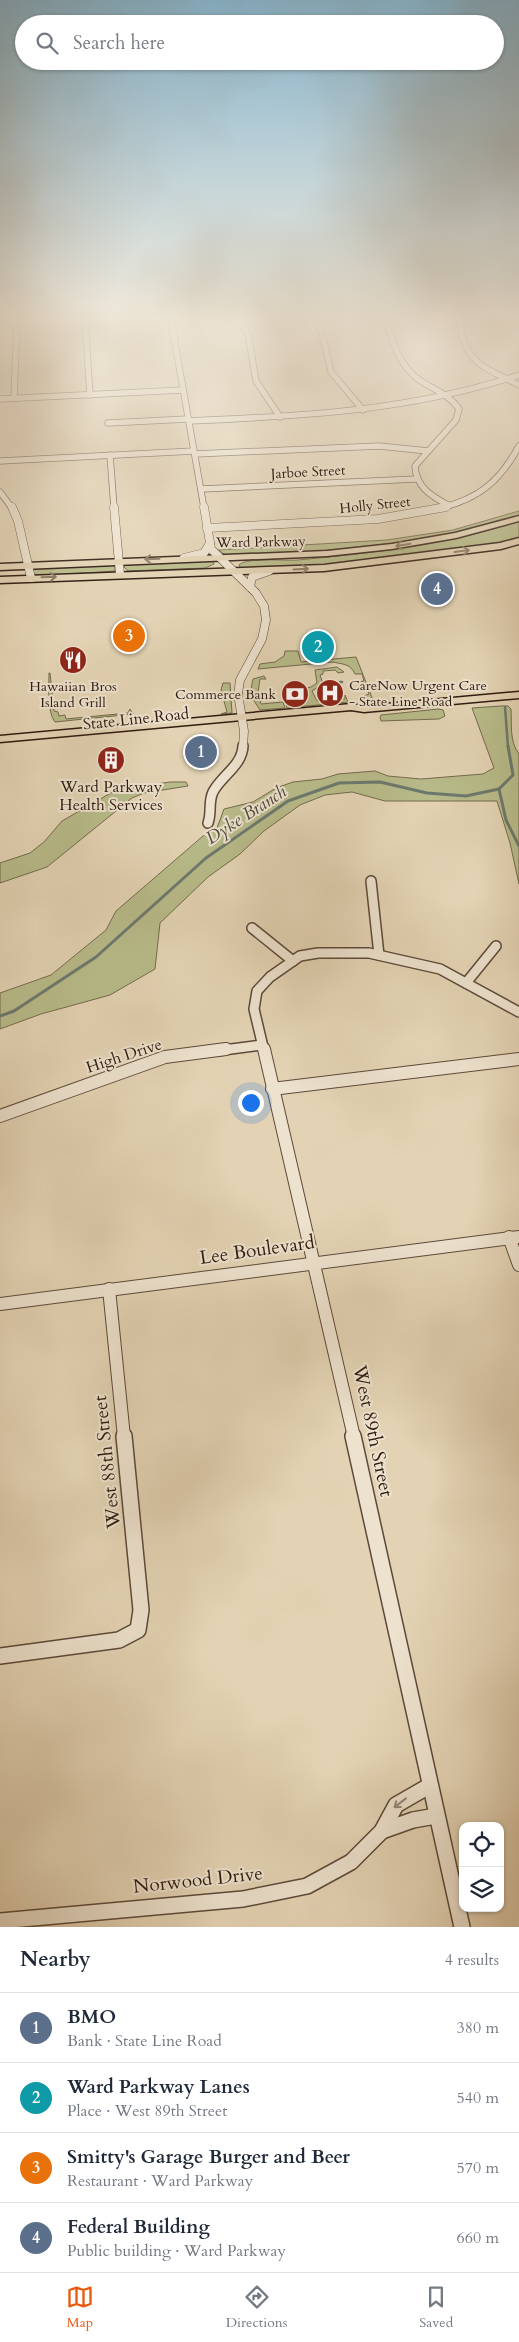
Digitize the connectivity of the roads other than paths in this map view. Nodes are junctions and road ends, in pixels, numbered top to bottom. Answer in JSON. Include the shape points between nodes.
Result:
{"nodes":[{"id":1,"x":187,"y":410,"type":"edge"},
{"id":2,"x":275,"y":410,"type":"edge"},
{"id":3,"x":363,"y":410,"type":"edge"},
{"id":4,"x":458,"y":410,"type":"edge"},
{"id":5,"x":280,"y":417,"type":"junction"},
{"id":6,"x":189,"y":420,"type":"junction"},
{"id":7,"x":108,"y":423,"type":"dead end"},
{"id":8,"x":519,"y":446,"type":"edge"},
{"id":9,"x":428,"y":451,"type":"junction"},
{"id":10,"x":194,"y":452,"type":"junction"},
{"id":11,"x":110,"y":455,"type":"junction"},
{"id":12,"x":0,"y":461,"type":"edge"},
{"id":13,"x":416,"y":479,"type":"junction"},
{"id":14,"x":201,"y":489,"type":"junction"},
{"id":15,"x":0,"y":492,"type":"edge"},
{"id":16,"x":448,"y":505,"type":"junction"},
{"id":17,"x":519,"y":518,"type":"edge"},
{"id":18,"x":207,"y":528,"type":"junction"},
{"id":19,"x":519,"y":541,"type":"edge"},
{"id":20,"x":210,"y":543,"type":"junction"},
{"id":21,"x":299,"y":556,"type":"junction"},
{"id":22,"x":218,"y":557,"type":"junction"},
{"id":23,"x":184,"y":558,"type":"junction"},
{"id":24,"x":119,"y":560,"type":"junction"},
{"id":25,"x":26,"y":564,"type":"junction"},
{"id":26,"x":0,"y":567,"type":"edge"},
{"id":27,"x":276,"y":570,"type":"junction"},
{"id":28,"x":197,"y":572,"type":"junction"},
{"id":29,"x":235,"y":572,"type":"junction"},
{"id":30,"x":120,"y":574,"type":"junction"},
{"id":31,"x":31,"y":578,"type":"junction"},
{"id":32,"x":0,"y":580,"type":"edge"},
{"id":33,"x":250,"y":587,"type":"junction"},
{"id":34,"x":519,"y":695,"type":"edge"},
{"id":35,"x":243,"y":720,"type":"junction"},
{"id":36,"x":0,"y":739,"type":"edge"},
{"id":37,"x":0,"y":748,"type":"edge"},
{"id":38,"x":208,"y":823,"type":"dead end"},
{"id":39,"x":371,"y":882,"type":"dead end"},
{"id":40,"x":252,"y":928,"type":"dead end"},
{"id":41,"x":496,"y":946,"type":"dead end"},
{"id":42,"x":379,"y":955,"type":"junction"},
{"id":43,"x":292,"y":960,"type":"junction"},
{"id":44,"x":466,"y":983,"type":"junction"},
{"id":45,"x":519,"y":1012,"type":"edge"},
{"id":46,"x":262,"y":1045,"type":"junction"},
{"id":47,"x":519,"y":1059,"type":"edge"},
{"id":48,"x":272,"y":1089,"type":"junction"},
{"id":49,"x":0,"y":1116,"type":"edge"},
{"id":50,"x":514,"y":1237,"type":"edge"},
{"id":51,"x":314,"y":1262,"type":"junction"},
{"id":52,"x":519,"y":1265,"type":"edge"},
{"id":53,"x":109,"y":1290,"type":"junction"},
{"id":54,"x":0,"y":1304,"type":"edge"},
{"id":55,"x":0,"y":1656,"type":"edge"},
{"id":56,"x":430,"y":1786,"type":"junction"},
{"id":57,"x":436,"y":1816,"type":"junction"},
{"id":58,"x":382,"y":1831,"type":"junction"},
{"id":59,"x":0,"y":1921,"type":"edge"},
{"id":60,"x":462,"y":1927,"type":"edge"}],
"edges":[{"from":1,"to":6,"type":"street"},
{"from":2,"to":5,"type":"street"},
{"from":3,"to":5,"type":"street"},
{"from":4,"to":9,"type":"street","via":[[459,414]]},
{"from":5,"to":6,"type":"street"},
{"from":6,"to":7,"type":"street"},
{"from":6,"to":10,"type":"street"},
{"from":8,"to":16,"type":"street","name":"Holly Street","via":[[507,469],[490,486]]},
{"from":9,"to":10,"type":"street","via":[[378,446]]},
{"from":9,"to":13,"type":"street","via":[[415,466]]},
{"from":10,"to":11,"type":"street"},
{"from":10,"to":14,"type":"street"},
{"from":11,"to":12,"type":"street"},
{"from":11,"to":24,"type":"street"},
{"from":13,"to":14,"type":"street","name":"Jarboe Street"},
{"from":13,"to":16,"type":"street","via":[[430,495]]},
{"from":14,"to":18,"type":"street"},
{"from":15,"to":25,"type":"street","via":[[18,520]]},
{"from":16,"to":18,"type":"street","name":"Holly Street","via":[[404,516]]},
{"from":17,"to":21,"type":"main road","name":"Ward Parkway","one_way":true,"via":[[439,539],[374,550]]},
{"from":18,"to":20,"type":"street"},
{"from":27,"to":19,"type":"main road","name":"Ward Parkway","one_way":true,"via":[[368,564]]},
{"from":20,"to":22,"type":"street"},
{"from":20,"to":23,"type":"street","via":[[204,553]]},
{"from":21,"to":22,"type":"main road","name":"Ward Parkway"},
{"from":21,"to":29,"type":"main road","via":[[242,561],[235,564]]},
{"from":22,"to":23,"type":"main road","name":"Ward Parkway"},
{"from":22,"to":28,"type":"main road","via":[[218,566]]},
{"from":22,"to":29,"type":"street"},
{"from":23,"to":24,"type":"main road","name":"Ward Parkway","one_way":true},
{"from":24,"to":25,"type":"main road","name":"Ward Parkway"},
{"from":24,"to":30,"type":"street"},
{"from":25,"to":26,"type":"main road","name":"Ward Parkway"},
{"from":25,"to":31,"type":"street"},
{"from":27,"to":29,"type":"main road","name":"Ward Parkway"},
{"from":27,"to":33,"type":"street","via":[[256,574],[250,581]]},
{"from":28,"to":29,"type":"main road","name":"Ward Parkway"},
{"from":28,"to":30,"type":"main road","name":"Ward Parkway"},
{"from":29,"to":33,"type":"street"},
{"from":31,"to":30,"type":"main road","name":"Ward Parkway","one_way":true},
{"from":31,"to":32,"type":"main road","name":"Ward Parkway"},
{"from":33,"to":35,"type":"street","via":[[262,603],[266,620],[262,639],[240,680],[238,694]]},
{"from":34,"to":35,"type":"main road","name":"State Line Road","via":[[364,709],[353,713]]},
{"from":35,"to":36,"type":"main road","name":"State Line Road"},
{"from":35,"to":37,"type":"main road","name":"State Line Road"},
{"from":35,"to":38,"type":"street","via":[[243,751],[214,790]]},
{"from":39,"to":42,"type":"street"},
{"from":40,"to":43,"type":"street"},
{"from":41,"to":44,"type":"street"},
{"from":42,"to":43,"type":"street","via":[[318,953]]},
{"from":42,"to":44,"type":"street","via":[[440,969]]},
{"from":43,"to":46,"type":"street","name":"West 89th Street","via":[[257,991],[254,1009]]},
{"from":44,"to":45,"type":"street"},
{"from":46,"to":48,"type":"street","name":"West 89th Street"},
{"from":46,"to":49,"type":"street","name":"High Drive","via":[[165,1057]]},
{"from":47,"to":48,"type":"street"},
{"from":48,"to":51,"type":"street","name":"West 89th Street"},
{"from":50,"to":51,"type":"street","name":"Lee Boulevard"},
{"from":50,"to":52,"type":"street"},
{"from":51,"to":53,"type":"street","name":"Lee Boulevard"},
{"from":51,"to":56,"type":"street","name":"West 89th Street"},
{"from":53,"to":54,"type":"street","name":"Lee Boulevard"},
{"from":53,"to":55,"type":"street","name":"West 88th Street","via":[[141,1610],[138,1630],[120,1640]]},
{"from":56,"to":57,"type":"street","name":"West 89th Street"},
{"from":56,"to":58,"type":"street","name":"Norwood Drive","one_way":true,"via":[[396,1805]]},
{"from":57,"to":58,"type":"street","name":"Norwood Drive"},
{"from":57,"to":60,"type":"street","name":"West 89th Street"},
{"from":58,"to":59,"type":"street","name":"Norwood Drive","via":[[351,1862],[322,1880],[286,1892],[243,1899]]}]}
